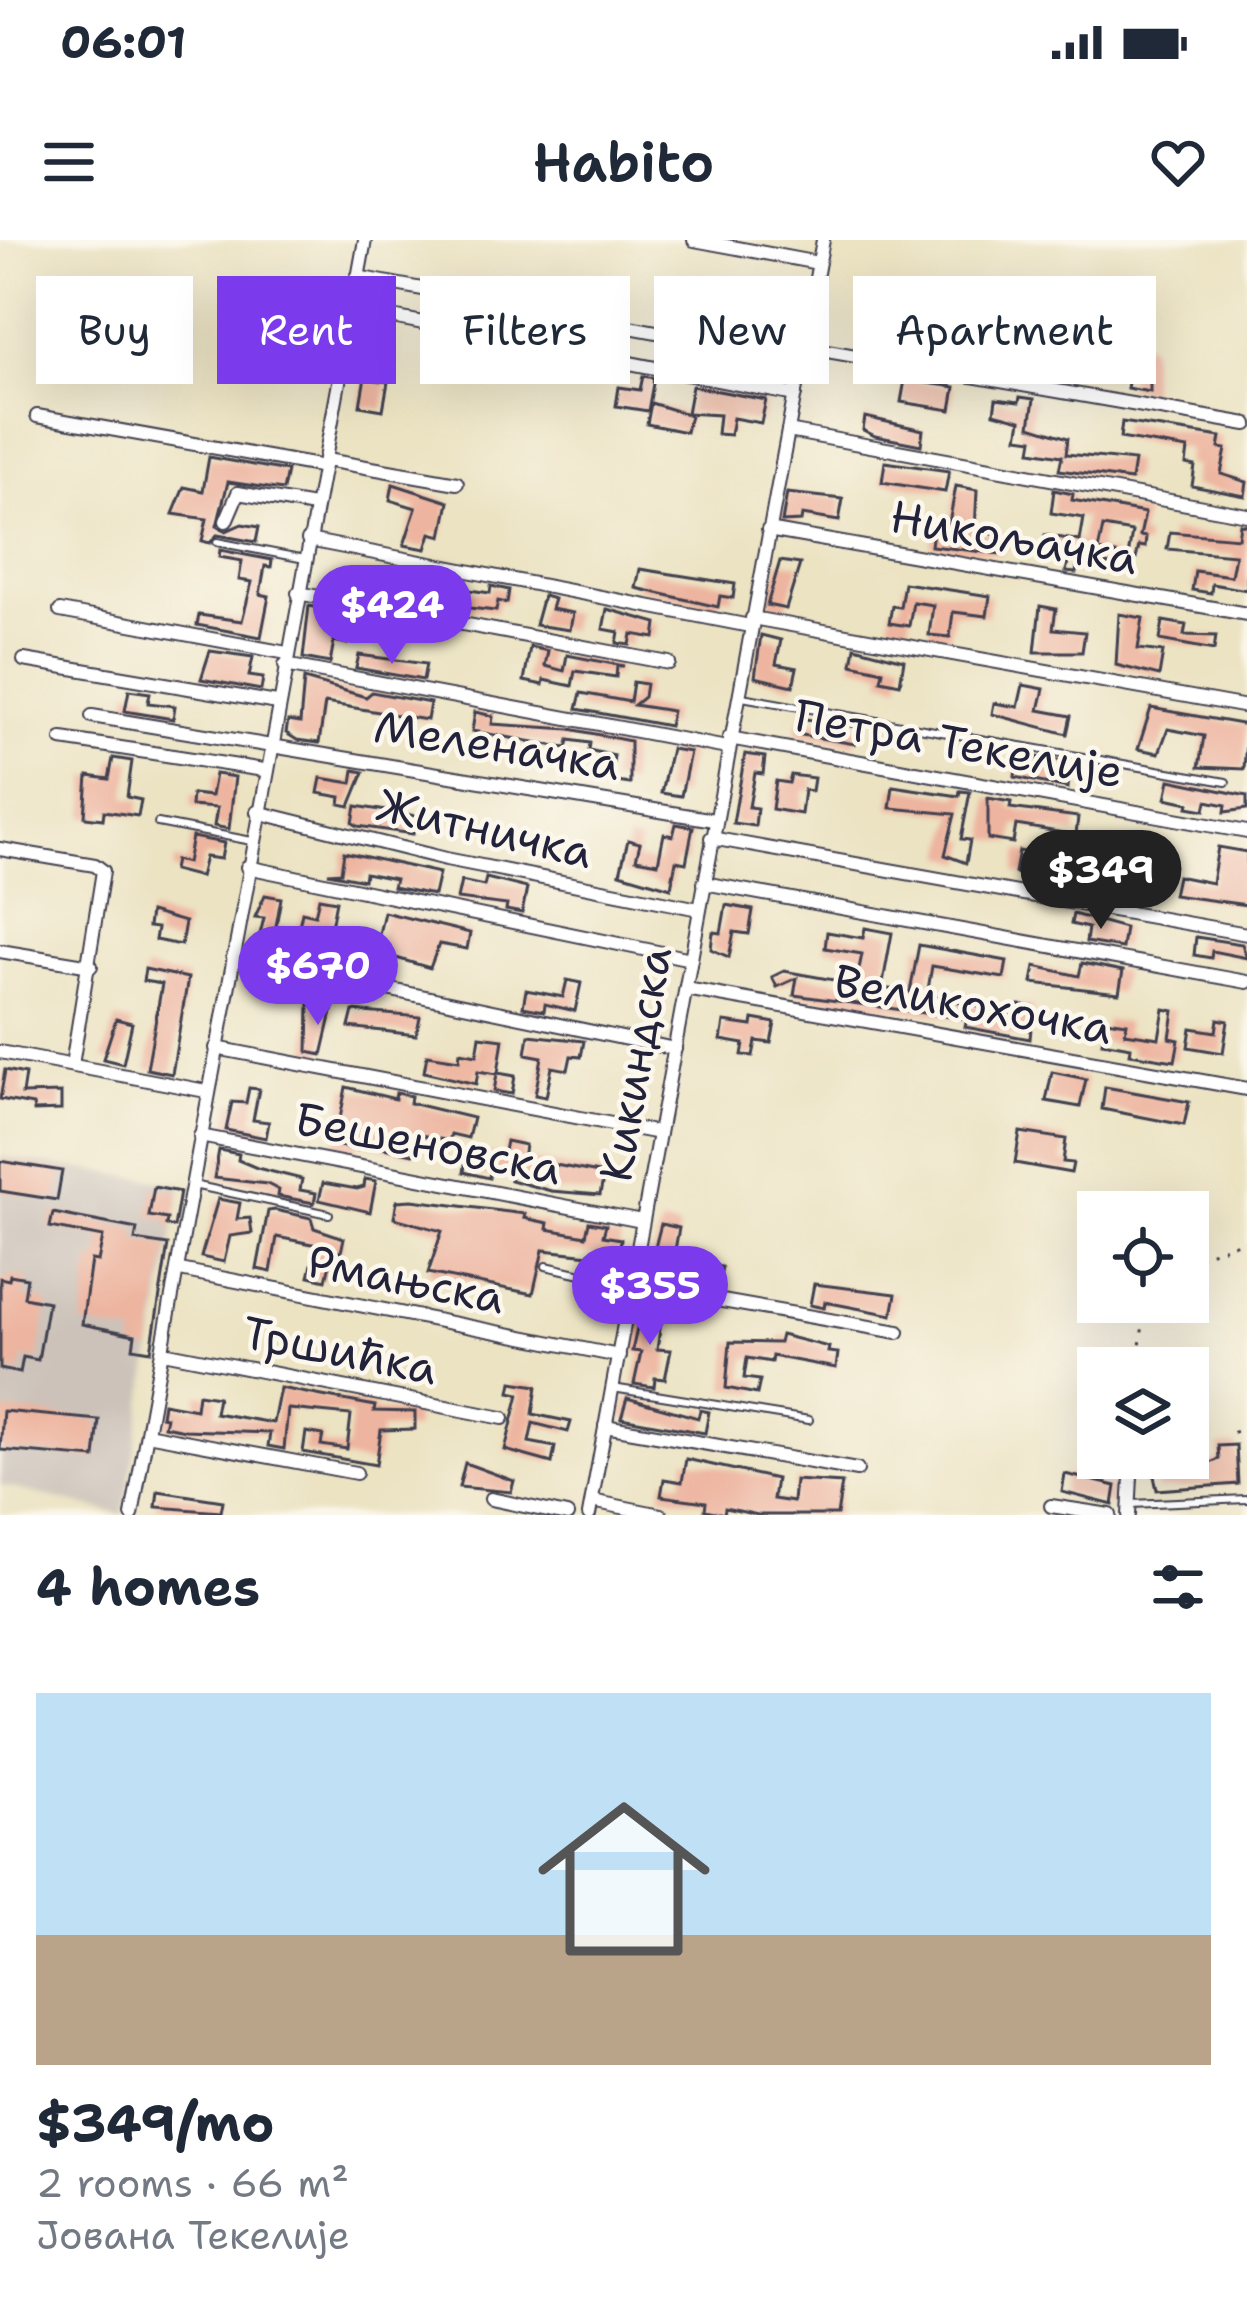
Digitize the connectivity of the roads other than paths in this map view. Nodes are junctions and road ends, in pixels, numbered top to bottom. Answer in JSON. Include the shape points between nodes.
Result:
{"nodes":[{"id":1,"x":364,"y":240,"type":"edge"},
{"id":2,"x":694,"y":240,"type":"edge"},
{"id":3,"x":823,"y":240,"type":"edge"},
{"id":4,"x":818,"y":263,"type":"junction"},
{"id":5,"x":357,"y":276,"type":"edge"},
{"id":6,"x":816,"y":276,"type":"edge"},
{"id":7,"x":396,"y":284,"type":"edge"},
{"id":8,"x":396,"y":318,"type":"edge"},
{"id":9,"x":654,"y":328,"type":"edge"},
{"id":10,"x":829,"y":357,"type":"edge"},
{"id":11,"x":338,"y":384,"type":"edge"},
{"id":12,"x":797,"y":384,"type":"edge"},
{"id":13,"x":795,"y":395,"type":"junction"},
{"id":14,"x":37,"y":416,"type":"dead end"},
{"id":15,"x":1247,"y":424,"type":"edge"},
{"id":16,"x":788,"y":431,"type":"junction"},
{"id":17,"x":325,"y":463,"type":"junction"},
{"id":18,"x":457,"y":482,"type":"dead end"},
{"id":19,"x":314,"y":506,"type":"junction"},
{"id":20,"x":1247,"y":515,"type":"edge"},
{"id":21,"x":226,"y":520,"type":"dead end"},
{"id":22,"x":768,"y":530,"type":"junction"},
{"id":23,"x":308,"y":540,"type":"junction"},
{"id":24,"x":217,"y":542,"type":"dead end"},
{"id":25,"x":305,"y":559,"type":"junction"},
{"id":26,"x":298,"y":593,"type":"junction"},
{"id":27,"x":60,"y":611,"type":"dead end"},
{"id":28,"x":1247,"y":614,"type":"edge"},
{"id":29,"x":751,"y":622,"type":"junction"},
{"id":30,"x":286,"y":659,"type":"junction"},
{"id":31,"x":24,"y":660,"type":"dead end"},
{"id":32,"x":669,"y":663,"type":"dead end"},
{"id":33,"x":738,"y":696,"type":"junction"},
{"id":34,"x":277,"y":703,"type":"junction"},
{"id":35,"x":1247,"y":706,"type":"edge"},
{"id":36,"x":92,"y":716,"type":"dead end"},
{"id":37,"x":62,"y":739,"type":"dead end"},
{"id":38,"x":728,"y":743,"type":"junction"},
{"id":39,"x":268,"y":744,"type":"junction"},
{"id":40,"x":264,"y":770,"type":"junction"},
{"id":41,"x":1226,"y":782,"type":"dead end"},
{"id":42,"x":257,"y":812,"type":"junction"},
{"id":43,"x":714,"y":820,"type":"junction"},
{"id":44,"x":158,"y":823,"type":"dead end"},
{"id":45,"x":1247,"y":832,"type":"edge"},
{"id":46,"x":711,"y":838,"type":"junction"},
{"id":47,"x":252,"y":841,"type":"junction"},
{"id":48,"x":0,"y":849,"type":"edge"},
{"id":49,"x":247,"y":868,"type":"junction"},
{"id":50,"x":704,"y":883,"type":"junction"},
{"id":51,"x":699,"y":909,"type":"junction"},
{"id":52,"x":1247,"y":934,"type":"edge"},
{"id":53,"x":0,"y":951,"type":"edge"},
{"id":54,"x":232,"y":957,"type":"junction"},
{"id":55,"x":691,"y":959,"type":"junction"},
{"id":56,"x":91,"y":966,"type":"junction"},
{"id":57,"x":1247,"y":982,"type":"edge"},
{"id":58,"x":686,"y":989,"type":"junction"},
{"id":59,"x":216,"y":1048,"type":"junction"},
{"id":60,"x":675,"y":1049,"type":"junction"},
{"id":61,"x":0,"y":1052,"type":"edge"},
{"id":62,"x":72,"y":1065,"type":"junction"},
{"id":63,"x":1247,"y":1089,"type":"edge"},
{"id":64,"x":206,"y":1091,"type":"junction"},
{"id":65,"x":659,"y":1133,"type":"junction"},
{"id":66,"x":200,"y":1136,"type":"junction"},
{"id":67,"x":193,"y":1185,"type":"junction"},
{"id":68,"x":329,"y":1214,"type":"dead end"},
{"id":69,"x":642,"y":1221,"type":"junction"},
{"id":70,"x":546,"y":1266,"type":"dead end"},
{"id":71,"x":180,"y":1270,"type":"junction"},
{"id":72,"x":631,"y":1285,"type":"junction"},
{"id":73,"x":898,"y":1332,"type":"dead end"},
{"id":74,"x":163,"y":1352,"type":"junction"},
{"id":75,"x":619,"y":1356,"type":"junction"},
{"id":76,"x":613,"y":1388,"type":"junction"},
{"id":77,"x":503,"y":1418,"type":"dead end"},
{"id":78,"x":809,"y":1420,"type":"dead end"},
{"id":79,"x":605,"y":1426,"type":"junction"},
{"id":80,"x":147,"y":1434,"type":"junction"},
{"id":81,"x":857,"y":1470,"type":"dead end"},
{"id":82,"x":356,"y":1473,"type":"dead end"},
{"id":83,"x":1131,"y":1479,"type":"edge"},
{"id":84,"x":491,"y":1499,"type":"dead end"},
{"id":85,"x":1247,"y":1499,"type":"edge"},
{"id":86,"x":1052,"y":1506,"type":"dead end"},
{"id":87,"x":590,"y":1508,"type":"edge"},
{"id":88,"x":1129,"y":1509,"type":"edge"},
{"id":89,"x":132,"y":1515,"type":"edge"},
{"id":90,"x":567,"y":1515,"type":"edge"},
{"id":91,"x":662,"y":1515,"type":"edge"},
{"id":92,"x":1110,"y":1515,"type":"edge"}],
"edges":[{"from":1,"to":5,"type":"street"},
{"from":2,"to":4,"type":"street"},
{"from":3,"to":4,"type":"street","name":"Кикиндска"},
{"from":4,"to":6,"type":"street","name":"Кикиндска"},
{"from":7,"to":9,"type":"street"},
{"from":8,"to":13,"type":"street"},
{"from":10,"to":15,"type":"street"},
{"from":11,"to":17,"type":"street"},
{"from":12,"to":13,"type":"street","name":"Кикиндска"},
{"from":13,"to":16,"type":"street","name":"Кикиндска"},
{"from":14,"to":17,"type":"street"},
{"from":16,"to":20,"type":"street"},
{"from":16,"to":22,"type":"street","name":"Кикиндска"},
{"from":17,"to":18,"type":"street"},
{"from":17,"to":19,"type":"street"},
{"from":19,"to":21,"type":"street","via":[[238,493]]},
{"from":19,"to":23,"type":"street"},
{"from":22,"to":28,"type":"street","name":"Никољачка"},
{"from":22,"to":29,"type":"street","name":"Кикиндска"},
{"from":23,"to":25,"type":"street"},
{"from":23,"to":29,"type":"street"},
{"from":24,"to":25,"type":"lane"},
{"from":25,"to":26,"type":"street"},
{"from":26,"to":30,"type":"street"},
{"from":26,"to":32,"type":"street"},
{"from":27,"to":30,"type":"street","name":"Петра Текелије"},
{"from":29,"to":33,"type":"street","name":"Кикиндска"},
{"from":29,"to":35,"type":"street"},
{"from":30,"to":34,"type":"street"},
{"from":30,"to":38,"type":"street","name":"Петра Текелије"},
{"from":31,"to":34,"type":"street"},
{"from":33,"to":38,"type":"street","name":"Кикиндска"},
{"from":33,"to":41,"type":"lane"},
{"from":34,"to":39,"type":"street"},
{"from":36,"to":39,"type":"street","name":"Меленачка"},
{"from":37,"to":40,"type":"street"},
{"from":38,"to":43,"type":"street","name":"Кикиндска"},
{"from":38,"to":45,"type":"street","name":"Петра Текелије"},
{"from":39,"to":40,"type":"street"},
{"from":39,"to":43,"type":"street","name":"Меленачка"},
{"from":40,"to":42,"type":"street"},
{"from":42,"to":47,"type":"street"},
{"from":42,"to":51,"type":"street","name":"Житничка","via":[[446,860]]},
{"from":43,"to":46,"type":"street","name":"Кикиндска"},
{"from":44,"to":47,"type":"lane"},
{"from":46,"to":50,"type":"street","name":"Кикиндска"},
{"from":46,"to":52,"type":"street"},
{"from":47,"to":49,"type":"street"},
{"from":48,"to":56,"type":"street","via":[[103,872]]},
{"from":49,"to":54,"type":"street"},
{"from":49,"to":55,"type":"street"},
{"from":50,"to":51,"type":"street","name":"Кикиндска"},
{"from":50,"to":57,"type":"street"},
{"from":51,"to":55,"type":"street","name":"Кикиндска"},
{"from":53,"to":56,"type":"street"},
{"from":54,"to":59,"type":"street"},
{"from":54,"to":60,"type":"street"},
{"from":55,"to":58,"type":"street","name":"Кикиндска"},
{"from":56,"to":62,"type":"street"},
{"from":58,"to":60,"type":"street","name":"Кикиндска"},
{"from":58,"to":63,"type":"street","name":"Великохочка"},
{"from":59,"to":64,"type":"street"},
{"from":59,"to":65,"type":"street"},
{"from":60,"to":65,"type":"street","name":"Кикиндска"},
{"from":61,"to":62,"type":"street"},
{"from":62,"to":64,"type":"street"},
{"from":64,"to":66,"type":"street"},
{"from":65,"to":69,"type":"street","name":"Кикиндска"},
{"from":66,"to":67,"type":"street"},
{"from":66,"to":69,"type":"street","name":"Бешеновска"},
{"from":67,"to":68,"type":"lane"},
{"from":67,"to":71,"type":"street"},
{"from":69,"to":72,"type":"street","name":"Кикиндска"},
{"from":70,"to":72,"type":"lane"},
{"from":71,"to":74,"type":"street"},
{"from":71,"to":75,"type":"street","name":"Рмањска"},
{"from":72,"to":73,"type":"street"},
{"from":72,"to":75,"type":"street","name":"Кикиндска"},
{"from":74,"to":77,"type":"street","name":"Тршићка"},
{"from":74,"to":80,"type":"street"},
{"from":75,"to":76,"type":"street","name":"Кикиндска"},
{"from":76,"to":78,"type":"lane"},
{"from":76,"to":79,"type":"street","name":"Кикиндска"},
{"from":79,"to":81,"type":"street"},
{"from":79,"to":87,"type":"street","name":"Кикиндска"},
{"from":80,"to":82,"type":"street"},
{"from":80,"to":89,"type":"street"},
{"from":83,"to":88,"type":"street"},
{"from":84,"to":90,"type":"street"},
{"from":85,"to":88,"type":"lane"},
{"from":86,"to":92,"type":"street"},
{"from":87,"to":91,"type":"street"}]}
